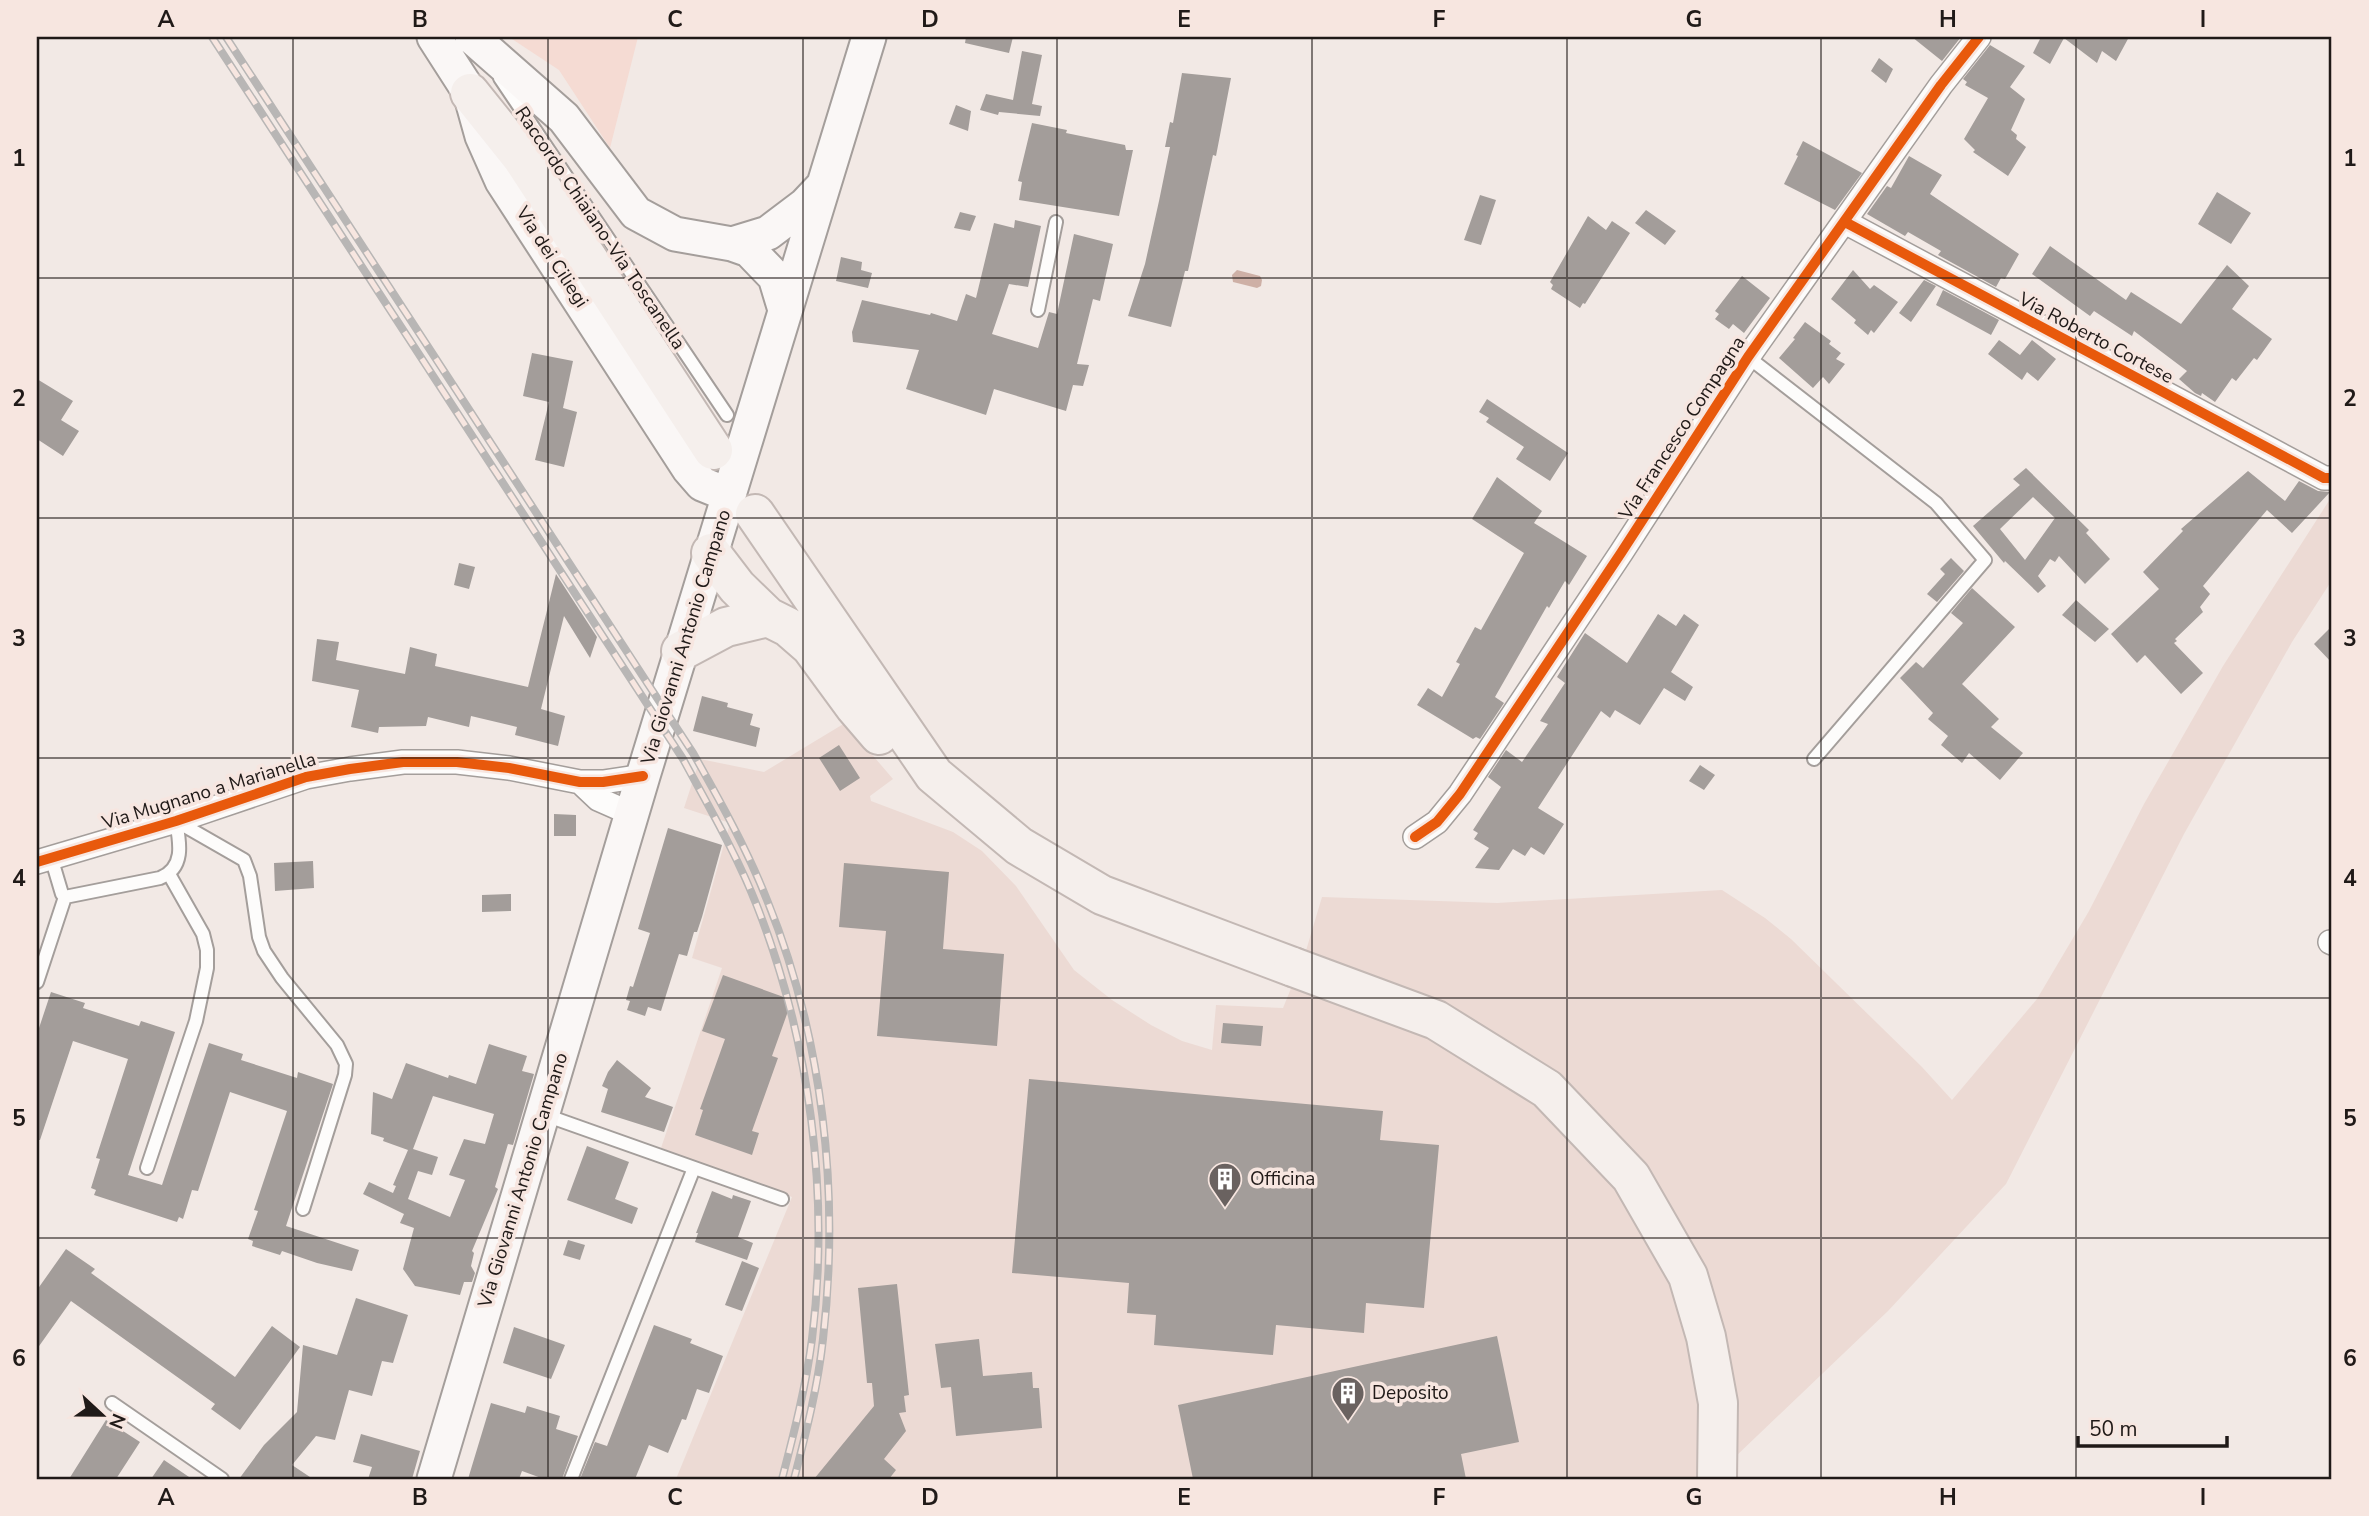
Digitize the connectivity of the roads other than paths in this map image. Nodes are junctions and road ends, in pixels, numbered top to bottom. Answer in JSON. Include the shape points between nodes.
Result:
{"nodes":[{"id":1,"x":434,"y":37,"type":"edge"},
{"id":2,"x":869,"y":37,"type":"edge"},
{"id":3,"x":1979,"y":37,"type":"edge"},
{"id":4,"x":473,"y":39,"type":"edge"},
{"id":5,"x":470,"y":93,"type":"joint"},
{"id":6,"x":823,"y":187,"type":"junction"},
{"id":7,"x":1056,"y":222,"type":"dead end"},
{"id":8,"x":1845,"y":222,"type":"junction"},
{"id":9,"x":732,"y":244,"type":"junction"},
{"id":10,"x":785,"y":310,"type":"junction"},
{"id":11,"x":1038,"y":310,"type":"dead end"},
{"id":12,"x":1748,"y":357,"type":"junction"},
{"id":13,"x":727,"y":415,"type":"dead end"},
{"id":14,"x":701,"y":460,"type":"junction"},
{"id":15,"x":2332,"y":478,"type":"edge"},
{"id":16,"x":742,"y":505,"type":"junction"},
{"id":17,"x":711,"y":553,"type":"junction"},
{"id":18,"x":768,"y":617,"type":"junction"},
{"id":19,"x":681,"y":651,"type":"junction"},
{"id":20,"x":1814,"y":759,"type":"dead end"},
{"id":21,"x":934,"y":775,"type":"junction"},
{"id":22,"x":643,"y":776,"type":"junction"},
{"id":23,"x":580,"y":782,"type":"junction"},
{"id":24,"x":632,"y":814,"type":"junction"},
{"id":25,"x":176,"y":821,"type":"junction"},
{"id":26,"x":1415,"y":837,"type":"dead end"},
{"id":27,"x":44,"y":860,"type":"edge"},
{"id":28,"x":169,"y":874,"type":"junction"},
{"id":29,"x":65,"y":897,"type":"junction"},
{"id":30,"x":37,"y":982,"type":"edge"},
{"id":31,"x":543,"y":1114,"type":"junction"},
{"id":32,"x":694,"y":1167,"type":"junction"},
{"id":33,"x":147,"y":1168,"type":"dead end"},
{"id":34,"x":782,"y":1199,"type":"dead end"},
{"id":35,"x":303,"y":1209,"type":"dead end"},
{"id":36,"x":112,"y":1403,"type":"dead end"},
{"id":37,"x":222,"y":1479,"type":"edge"},
{"id":38,"x":434,"y":1479,"type":"edge"},
{"id":39,"x":571,"y":1479,"type":"edge"},
{"id":40,"x":1717,"y":1479,"type":"edge"}],
"edges":[{"from":1,"to":5,"type":"main road"},
{"from":2,"to":6,"type":"main road","name":"Via Giovanni Antonio Campano"},
{"from":3,"to":8,"type":"street","name":"Via Francesco Compagna"},
{"from":4,"to":9,"type":"main road","via":[[564,118],[636,213],[674,234]]},
{"from":4,"to":13,"type":"lane","name":"Raccordo Chiaiano-Via Toscanella"},
{"from":5,"to":14,"type":"highway","via":[[522,158]]},
{"from":6,"to":9,"type":"main road","via":[[768,233]]},
{"from":6,"to":10,"type":"main road","name":"Via Giovanni Antonio Campano"},
{"from":7,"to":11,"type":"lane"},
{"from":8,"to":12,"type":"street","name":"Via Francesco Compagna"},
{"from":8,"to":15,"type":"street","name":"Via Roberto Cortese","via":[[2253,442]]},
{"from":9,"to":10,"type":"main road","via":[[749,250],[775,277]]},
{"from":10,"to":16,"type":"main road","name":"Via Giovanni Antonio Campano"},
{"from":12,"to":20,"type":"lane","via":[[1936,503],[1985,560]]},
{"from":12,"to":26,"type":"street","name":"Via Francesco Compagna","via":[[1460,794],[1437,822]]},
{"from":14,"to":16,"type":"main road","via":[[702,484]]},
{"from":14,"to":17,"type":"main road"},
{"from":16,"to":17,"type":"main road","name":"Via Giovanni Antonio Campano"},
{"from":16,"to":21,"type":"highway"},
{"from":17,"to":18,"type":"highway"},
{"from":17,"to":19,"type":"main road","name":"Via Giovanni Antonio Campano"},
{"from":18,"to":19,"type":"highway","via":[[726,627]]},
{"from":18,"to":21,"type":"highway","via":[[811,647],[886,743]]},
{"from":19,"to":22,"type":"main road","name":"Via Giovanni Antonio Campano"},
{"from":21,"to":40,"type":"highway","bridge":true,"via":[[1019,846],[1101,895],[1436,1020],[1547,1090],[1631,1177],[1688,1276],[1718,1403]]},
{"from":22,"to":23,"type":"street","name":"Via Mugnano a Marianella"},
{"from":22,"to":24,"type":"main road","name":"Via Giovanni Antonio Campano"},
{"from":23,"to":24,"type":"street","name":"Via Mugnano a Marianella","via":[[598,799]]},
{"from":23,"to":25,"type":"street","name":"Via Mugnano a Marianella","via":[[457,762],[403,762],[306,777]]},
{"from":24,"to":31,"type":"main road","name":"Via Giovanni Antonio Campano"},
{"from":25,"to":27,"type":"street","name":"Via Mugnano a Marianella"},
{"from":25,"to":28,"type":"lane","via":[[180,850],[177,865]]},
{"from":25,"to":35,"type":"lane","via":[[244,860],[264,951],[344,1055],[345,1075]]},
{"from":27,"to":29,"type":"lane"},
{"from":28,"to":29,"type":"lane"},
{"from":28,"to":33,"type":"lane","via":[[203,934],[207,968],[199,1011]]},
{"from":29,"to":30,"type":"lane"},
{"from":31,"to":32,"type":"lane"},
{"from":31,"to":38,"type":"main road","name":"Via Giovanni Antonio Campano"},
{"from":32,"to":34,"type":"lane"},
{"from":32,"to":39,"type":"lane"},
{"from":36,"to":37,"type":"lane"}]}
